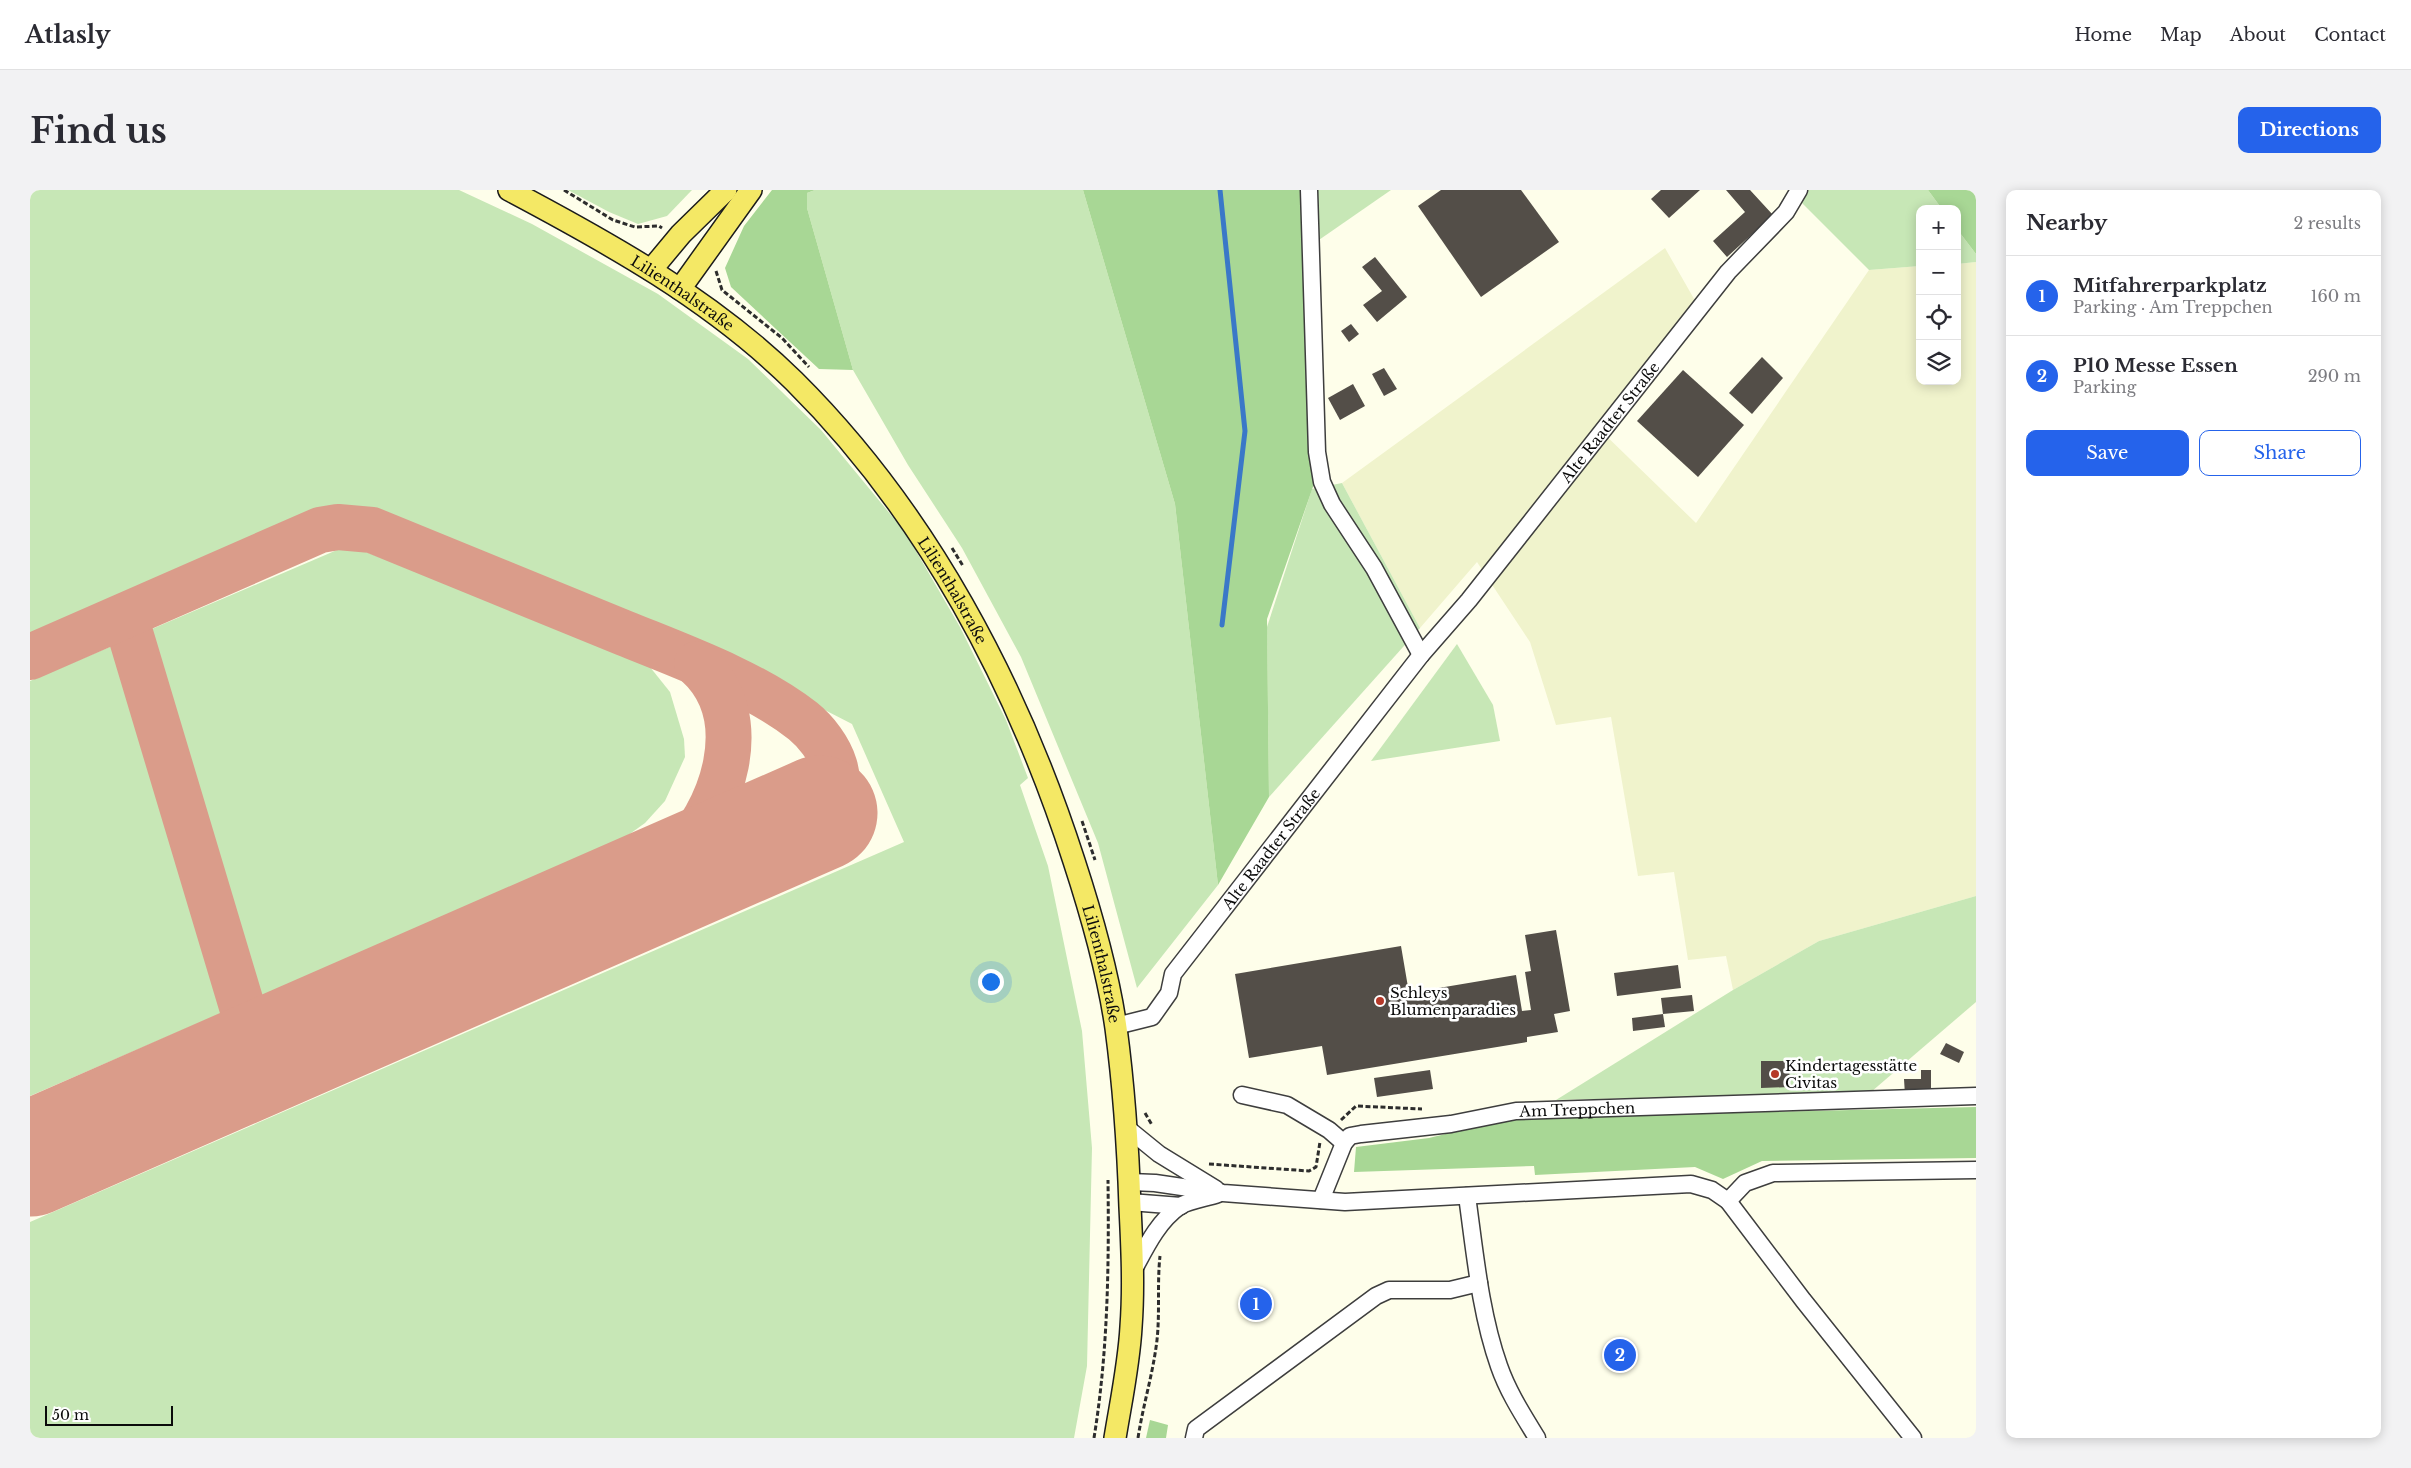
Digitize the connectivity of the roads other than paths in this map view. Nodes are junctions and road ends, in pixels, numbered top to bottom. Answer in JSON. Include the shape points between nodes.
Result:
{"nodes":[{"id":1,"x":509,"y":190,"type":"edge"},
{"id":2,"x":726,"y":190,"type":"edge"},
{"id":3,"x":751,"y":190,"type":"edge"},
{"id":4,"x":1309,"y":190,"type":"edge"},
{"id":5,"x":1799,"y":190,"type":"edge"},
{"id":6,"x":651,"y":270,"type":"junction"},
{"id":7,"x":680,"y":289,"type":"junction"},
{"id":8,"x":1421,"y":655,"type":"junction"},
{"id":9,"x":1116,"y":1026,"type":"junction"},
{"id":10,"x":1242,"y":1095,"type":"dead end"},
{"id":11,"x":1976,"y":1096,"type":"edge"},
{"id":12,"x":1127,"y":1128,"type":"junction"},
{"id":13,"x":1344,"y":1143,"type":"junction"},
{"id":14,"x":1976,"y":1170,"type":"edge"},
{"id":15,"x":1130,"y":1192,"type":"junction"},
{"id":16,"x":1223,"y":1193,"type":"junction"},
{"id":17,"x":1467,"y":1196,"type":"junction"},
{"id":18,"x":1321,"y":1200,"type":"junction"},
{"id":19,"x":1728,"y":1201,"type":"junction"},
{"id":20,"x":1181,"y":1206,"type":"junction"},
{"id":21,"x":1132,"y":1273,"type":"junction"},
{"id":22,"x":1479,"y":1283,"type":"junction"},
{"id":23,"x":1115,"y":1438,"type":"edge"},
{"id":24,"x":1194,"y":1438,"type":"edge"},
{"id":25,"x":1537,"y":1438,"type":"edge"},
{"id":26,"x":1913,"y":1438,"type":"edge"}],
"edges":[{"from":1,"to":6,"type":"main road","name":"Lilienthalstraße"},
{"from":2,"to":6,"type":"main road","via":[[676,239]]},
{"from":3,"to":7,"type":"main road"},
{"from":4,"to":8,"type":"street","via":[[1317,452],[1322,482]]},
{"from":5,"to":8,"type":"street","name":"Alte Raadter Straße","via":[[1786,212],[1728,272],[1469,600]]},
{"from":6,"to":7,"type":"main road","name":"Lilienthalstraße"},
{"from":7,"to":9,"type":"main road","name":"Lilienthalstraße","via":[[791,379],[837,427],[913,524],[968,613],[1023,725],[1059,814],[1102,960]]},
{"from":8,"to":9,"type":"street","name":"Alte Raadter Straße","via":[[1173,974],[1169,994],[1152,1017]]},
{"from":9,"to":12,"type":"main road","name":"Lilienthalstraße"},
{"from":10,"to":13,"type":"street","via":[[1287,1104]]},
{"from":11,"to":13,"type":"street","name":"Am Treppchen","via":[[1516,1111],[1451,1124],[1350,1136]]},
{"from":12,"to":15,"type":"main road","name":"Lilienthalstraße"},
{"from":12,"to":16,"type":"street","via":[[1159,1154]]},
{"from":13,"to":18,"type":"street"},
{"from":14,"to":19,"type":"street","via":[[1773,1173],[1745,1183]]},
{"from":15,"to":16,"type":"street","via":[[1154,1182]]},
{"from":15,"to":20,"type":"street"},
{"from":15,"to":21,"type":"main road","name":"Lilienthalstraße"},
{"from":16,"to":18,"type":"street"},
{"from":16,"to":20,"type":"street"},
{"from":17,"to":18,"type":"street"},
{"from":17,"to":19,"type":"street","via":[[1691,1184],[1712,1190]]},
{"from":17,"to":22,"type":"street"},
{"from":19,"to":26,"type":"street"},
{"from":20,"to":21,"type":"street","via":[[1161,1224]]},
{"from":21,"to":23,"type":"main road","name":"Lilienthalstraße","via":[[1131,1328]]},
{"from":22,"to":24,"type":"street","via":[[1450,1290],[1389,1290],[1376,1296],[1196,1430]]},
{"from":22,"to":25,"type":"street","via":[[1500,1367],[1518,1407]]}]}
